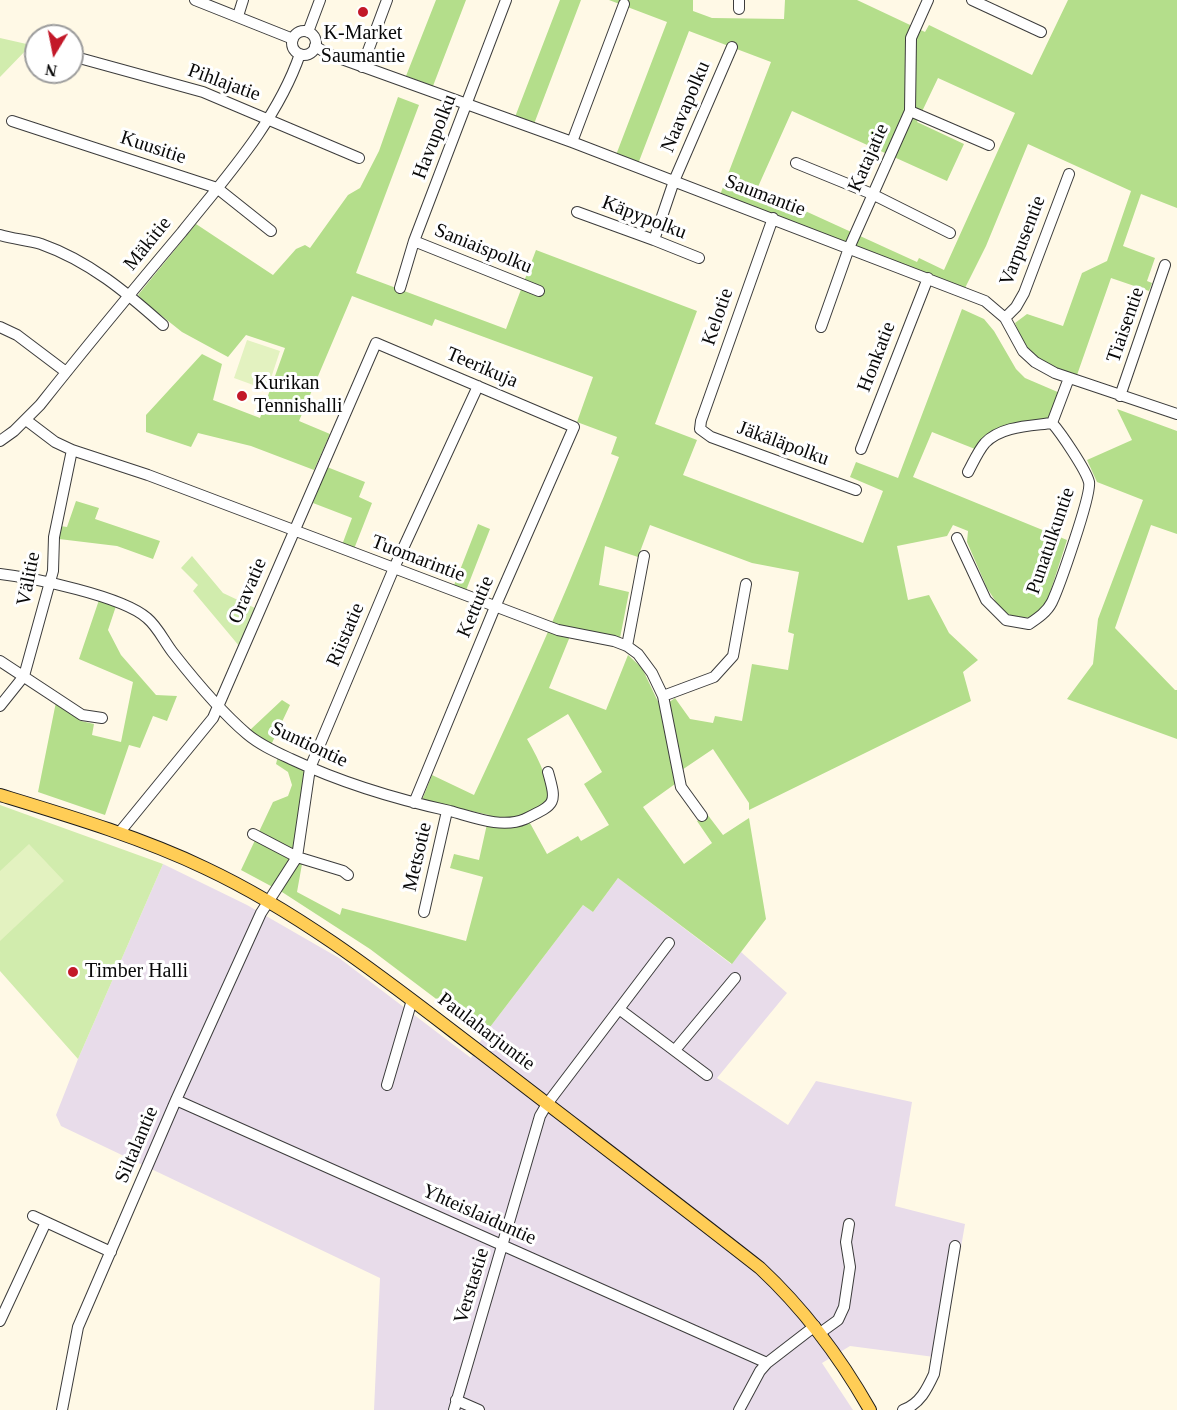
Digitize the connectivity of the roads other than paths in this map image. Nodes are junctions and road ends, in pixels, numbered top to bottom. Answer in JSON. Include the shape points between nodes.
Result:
{"nodes":[{"id":1,"x":195,"y":0,"type":"edge"},
{"id":2,"x":243,"y":0,"type":"edge"},
{"id":3,"x":320,"y":0,"type":"edge"},
{"id":4,"x":387,"y":0,"type":"edge"},
{"id":5,"x":506,"y":0,"type":"edge"},
{"id":6,"x":928,"y":0,"type":"edge"},
{"id":7,"x":972,"y":0,"type":"edge"},
{"id":8,"x":624,"y":4,"type":"dead end"},
{"id":9,"x":238,"y":16,"type":"junction"},
{"id":10,"x":308,"y":32,"type":"junction"},
{"id":11,"x":1041,"y":32,"type":"dead end"},
{"id":12,"x":293,"y":39,"type":"junction"},
{"id":13,"x":315,"y":46,"type":"junction"},
{"id":14,"x":732,"y":47,"type":"dead end"},
{"id":15,"x":300,"y":54,"type":"junction"},
{"id":16,"x":84,"y":59,"type":"edge"},
{"id":17,"x":362,"y":67,"type":"junction"},
{"id":18,"x":467,"y":104,"type":"junction"},
{"id":19,"x":910,"y":111,"type":"junction"},
{"id":20,"x":268,"y":118,"type":"junction"},
{"id":21,"x":12,"y":121,"type":"dead end"},
{"id":22,"x":572,"y":142,"type":"junction"},
{"id":23,"x":989,"y":145,"type":"dead end"},
{"id":24,"x":359,"y":158,"type":"dead end"},
{"id":25,"x":796,"y":162,"type":"dead end"},
{"id":26,"x":1069,"y":174,"type":"dead end"},
{"id":27,"x":674,"y":181,"type":"junction"},
{"id":28,"x":217,"y":188,"type":"junction"},
{"id":29,"x":872,"y":194,"type":"junction"},
{"id":30,"x":577,"y":212,"type":"dead end"},
{"id":31,"x":773,"y":218,"type":"junction"},
{"id":32,"x":271,"y":231,"type":"dead end"},
{"id":33,"x":950,"y":233,"type":"dead end"},
{"id":34,"x":0,"y":236,"type":"edge"},
{"id":35,"x":654,"y":240,"type":"junction"},
{"id":36,"x":414,"y":241,"type":"junction"},
{"id":37,"x":849,"y":248,"type":"junction"},
{"id":38,"x":699,"y":258,"type":"dead end"},
{"id":39,"x":1165,"y":265,"type":"dead end"},
{"id":40,"x":928,"y":278,"type":"junction"},
{"id":41,"x":400,"y":288,"type":"dead end"},
{"id":42,"x":539,"y":291,"type":"dead end"},
{"id":43,"x":129,"y":295,"type":"junction"},
{"id":44,"x":1005,"y":318,"type":"junction"},
{"id":45,"x":163,"y":325,"type":"dead end"},
{"id":46,"x":0,"y":327,"type":"edge"},
{"id":47,"x":821,"y":327,"type":"dead end"},
{"id":48,"x":376,"y":343,"type":"joint"},
{"id":49,"x":66,"y":372,"type":"junction"},
{"id":50,"x":1069,"y":378,"type":"junction"},
{"id":51,"x":478,"y":386,"type":"junction"},
{"id":52,"x":1120,"y":396,"type":"junction"},
{"id":53,"x":1177,"y":414,"type":"edge"},
{"id":54,"x":26,"y":420,"type":"junction"},
{"id":55,"x":1052,"y":423,"type":"junction"},
{"id":56,"x":574,"y":427,"type":"joint"},
{"id":57,"x":700,"y":429,"type":"joint"},
{"id":58,"x":1,"y":438,"type":"edge"},
{"id":59,"x":861,"y":449,"type":"dead end"},
{"id":60,"x":72,"y":450,"type":"junction"},
{"id":61,"x":968,"y":472,"type":"dead end"},
{"id":62,"x":856,"y":490,"type":"dead end"},
{"id":63,"x":294,"y":530,"type":"junction"},
{"id":64,"x":957,"y":538,"type":"dead end"},
{"id":65,"x":644,"y":556,"type":"dead end"},
{"id":66,"x":394,"y":568,"type":"junction"},
{"id":67,"x":0,"y":574,"type":"edge"},
{"id":68,"x":50,"y":583,"type":"junction"},
{"id":69,"x":746,"y":584,"type":"dead end"},
{"id":70,"x":495,"y":608,"type":"junction"},
{"id":71,"x":627,"y":646,"type":"junction"},
{"id":72,"x":0,"y":660,"type":"edge"},
{"id":73,"x":24,"y":676,"type":"junction"},
{"id":74,"x":663,"y":696,"type":"junction"},
{"id":75,"x":0,"y":706,"type":"edge"},
{"id":76,"x":218,"y":706,"type":"junction"},
{"id":77,"x":102,"y":718,"type":"dead end"},
{"id":78,"x":310,"y":768,"type":"junction"},
{"id":79,"x":548,"y":772,"type":"dead end"},
{"id":80,"x":0,"y":795,"type":"edge"},
{"id":81,"x":414,"y":803,"type":"junction"},
{"id":82,"x":447,"y":811,"type":"junction"},
{"id":83,"x":702,"y":816,"type":"dead end"},
{"id":84,"x":119,"y":833,"type":"junction"},
{"id":85,"x":252,"y":834,"type":"dead end"},
{"id":86,"x":297,"y":857,"type":"junction"},
{"id":87,"x":348,"y":875,"type":"dead end"},
{"id":88,"x":270,"y":902,"type":"junction"},
{"id":89,"x":423,"y":912,"type":"dead end"},
{"id":90,"x":669,"y":943,"type":"dead end"},
{"id":91,"x":735,"y":978,"type":"dead end"},
{"id":92,"x":412,"y":1000,"type":"junction"},
{"id":93,"x":619,"y":1009,"type":"junction"},
{"id":94,"x":675,"y":1050,"type":"junction"},
{"id":95,"x":706,"y":1075,"type":"dead end"},
{"id":96,"x":387,"y":1085,"type":"dead end"},
{"id":97,"x":176,"y":1100,"type":"junction"},
{"id":98,"x":547,"y":1104,"type":"junction"},
{"id":99,"x":33,"y":1216,"type":"dead end"},
{"id":100,"x":46,"y":1222,"type":"junction"},
{"id":101,"x":849,"y":1224,"type":"dead end"},
{"id":102,"x":503,"y":1246,"type":"junction"},
{"id":103,"x":955,"y":1246,"type":"dead end"},
{"id":104,"x":111,"y":1252,"type":"junction"},
{"id":105,"x":0,"y":1322,"type":"edge"},
{"id":106,"x":817,"y":1330,"type":"junction"},
{"id":107,"x":767,"y":1363,"type":"junction"},
{"id":108,"x":455,"y":1405,"type":"edge"},
{"id":109,"x":62,"y":1410,"type":"edge"},
{"id":110,"x":479,"y":1410,"type":"edge"},
{"id":111,"x":739,"y":1410,"type":"edge"},
{"id":112,"x":870,"y":1410,"type":"edge"},
{"id":113,"x":903,"y":1410,"type":"edge"}],
"edges":[{"from":1,"to":9,"type":"street"},
{"from":2,"to":9,"type":"street"},
{"from":3,"to":10,"type":"street"},
{"from":4,"to":17,"type":"street"},
{"from":5,"to":18,"type":"street","name":"Havupolku"},
{"from":6,"to":19,"type":"street","name":"Katajatie","via":[[911,38]]},
{"from":7,"to":11,"type":"street"},
{"from":8,"to":22,"type":"street"},
{"from":9,"to":12,"type":"street"},
{"from":10,"to":12,"type":"street","via":[[299,32]]},
{"from":10,"to":13,"type":"street","via":[[314,37]]},
{"from":12,"to":15,"type":"street","via":[[294,49]]},
{"from":13,"to":15,"type":"street","via":[[309,53]]},
{"from":13,"to":17,"type":"street","name":"Saumantie"},
{"from":14,"to":27,"type":"street","name":"Naavapolku"},
{"from":15,"to":20,"type":"street","name":"Mäkitie"},
{"from":16,"to":20,"type":"street","name":"Pihlajatie","via":[[203,92]]},
{"from":17,"to":18,"type":"street","name":"Saumantie"},
{"from":18,"to":22,"type":"street","name":"Saumantie"},
{"from":18,"to":36,"type":"street","name":"Havupolku"},
{"from":19,"to":23,"type":"street"},
{"from":19,"to":29,"type":"street","name":"Katajatie"},
{"from":20,"to":24,"type":"street","name":"Pihlajatie"},
{"from":20,"to":28,"type":"street","name":"Mäkitie"},
{"from":21,"to":28,"type":"street","name":"Kuusitie"},
{"from":22,"to":27,"type":"street","name":"Saumantie"},
{"from":25,"to":29,"type":"street"},
{"from":26,"to":44,"type":"street","name":"Varpusentie","via":[[1024,293]]},
{"from":27,"to":31,"type":"street","name":"Saumantie"},
{"from":27,"to":35,"type":"street","name":"Naavapolku"},
{"from":28,"to":32,"type":"street","name":"Kuusitie"},
{"from":28,"to":43,"type":"street","name":"Mäkitie"},
{"from":29,"to":33,"type":"street"},
{"from":29,"to":37,"type":"street","name":"Katajatie"},
{"from":30,"to":35,"type":"street","name":"Käpypolku"},
{"from":31,"to":37,"type":"street","name":"Saumantie"},
{"from":31,"to":57,"type":"street","name":"Kelotie"},
{"from":34,"to":43,"type":"street","via":[[39,244],[93,268]]},
{"from":35,"to":38,"type":"street","name":"Käpypolku"},
{"from":36,"to":41,"type":"street","name":"Havupolku"},
{"from":36,"to":42,"type":"street","name":"Saniaispolku"},
{"from":37,"to":40,"type":"street","name":"Saumantie"},
{"from":37,"to":47,"type":"street","name":"Katajatie"},
{"from":39,"to":52,"type":"street","name":"Tiaisentie"},
{"from":40,"to":44,"type":"street","name":"Saumantie","via":[[985,301]]},
{"from":40,"to":59,"type":"street","name":"Honkatie"},
{"from":43,"to":45,"type":"street"},
{"from":43,"to":49,"type":"street","name":"Mäkitie"},
{"from":44,"to":50,"type":"street","name":"Saumantie","via":[[1023,351],[1035,363]]},
{"from":46,"to":49,"type":"street"},
{"from":48,"to":51,"type":"street","name":"Teerikuja"},
{"from":48,"to":63,"type":"street","name":"Oravatie"},
{"from":49,"to":54,"type":"street","name":"Mäkitie"},
{"from":50,"to":52,"type":"street","name":"Saumantie"},
{"from":50,"to":55,"type":"street"},
{"from":51,"to":56,"type":"street","name":"Teerikuja"},
{"from":51,"to":66,"type":"street","name":"Riistatie"},
{"from":52,"to":53,"type":"street","name":"Saumantie"},
{"from":54,"to":58,"type":"street","name":"Mäkitie"},
{"from":54,"to":60,"type":"street","name":"Tuomarintie"},
{"from":55,"to":61,"type":"street","via":[[997,434],[984,444]]},
{"from":55,"to":64,"type":"street","name":"Punatulkuntie","via":[[1089,483],[1084,510],[1051,604],[1041,617],[1029,624],[1006,620],[986,600]]},
{"from":56,"to":70,"type":"street","name":"Kettutie"},
{"from":57,"to":62,"type":"street","name":"Jäkäläpolku","via":[[711,437]]},
{"from":60,"to":63,"type":"street","name":"Tuomarintie"},
{"from":60,"to":68,"type":"street","name":"Välitie","via":[[54,537]]},
{"from":63,"to":66,"type":"street","name":"Tuomarintie"},
{"from":63,"to":76,"type":"street","name":"Oravatie"},
{"from":65,"to":71,"type":"street"},
{"from":66,"to":70,"type":"street","name":"Tuomarintie"},
{"from":66,"to":78,"type":"street","name":"Riistatie"},
{"from":67,"to":68,"type":"street","name":"Suntiontie"},
{"from":68,"to":73,"type":"street","name":"Välitie"},
{"from":68,"to":76,"type":"street","name":"Suntiontie","via":[[119,602],[147,618]]},
{"from":69,"to":74,"type":"street","via":[[734,656],[714,677]]},
{"from":70,"to":71,"type":"street","name":"Tuomarintie","via":[[558,630]]},
{"from":70,"to":81,"type":"street","name":"Kettutie"},
{"from":71,"to":74,"type":"street","name":"Tuomarintie","via":[[652,673]]},
{"from":72,"to":73,"type":"street"},
{"from":73,"to":75,"type":"street","name":"Välitie"},
{"from":73,"to":77,"type":"street","via":[[82,715]]},
{"from":74,"to":83,"type":"street","name":"Tuomarintie","via":[[681,787]]},
{"from":76,"to":78,"type":"street","name":"Suntiontie","via":[[249,736]]},
{"from":76,"to":84,"type":"street","name":"Oravatie","via":[[213,718]]},
{"from":78,"to":81,"type":"street","name":"Suntiontie"},
{"from":78,"to":86,"type":"street","name":"Riistatie"},
{"from":79,"to":82,"type":"street","name":"Suntiontie","via":[[552,802],[522,820],[494,821]]},
{"from":80,"to":84,"type":"main road","name":"Paulaharjuntie"},
{"from":81,"to":82,"type":"street","name":"Suntiontie"},
{"from":82,"to":89,"type":"street","name":"Metsotie"},
{"from":84,"to":88,"type":"main road","name":"Paulaharjuntie","via":[[205,867]]},
{"from":85,"to":86,"type":"street"},
{"from":86,"to":87,"type":"street"},
{"from":86,"to":88,"type":"street","name":"Riistatie"},
{"from":88,"to":92,"type":"main road","name":"Paulaharjuntie"},
{"from":88,"to":97,"type":"street","name":"Siltalantie","via":[[261,913]]},
{"from":90,"to":93,"type":"street","name":"Verstastie"},
{"from":91,"to":94,"type":"street"},
{"from":92,"to":96,"type":"street"},
{"from":92,"to":98,"type":"main road","name":"Paulaharjuntie"},
{"from":93,"to":94,"type":"street"},
{"from":93,"to":98,"type":"street","name":"Verstastie"},
{"from":94,"to":95,"type":"street"},
{"from":97,"to":102,"type":"street","name":"Yhteislaiduntie"},
{"from":97,"to":104,"type":"street","name":"Siltalantie"},
{"from":98,"to":102,"type":"street","name":"Verstastie","via":[[540,1116]]},
{"from":98,"to":106,"type":"main road","name":"Paulaharjuntie","via":[[760,1268]]},
{"from":99,"to":100,"type":"street"},
{"from":100,"to":104,"type":"street"},
{"from":100,"to":105,"type":"street"},
{"from":101,"to":106,"type":"street","via":[[846,1242],[850,1268],[844,1307],[838,1320]]},
{"from":102,"to":107,"type":"street","name":"Yhteislaiduntie"},
{"from":102,"to":108,"type":"street","name":"Verstastie"},
{"from":103,"to":113,"type":"street","via":[[934,1374],[920,1399]]},
{"from":104,"to":109,"type":"street","name":"Siltalantie","via":[[78,1327]]},
{"from":106,"to":107,"type":"street"},
{"from":106,"to":112,"type":"main road","name":"Paulaharjuntie","via":[[847,1369]]},
{"from":107,"to":111,"type":"street"},
{"from":108,"to":110,"type":"street"}]}
